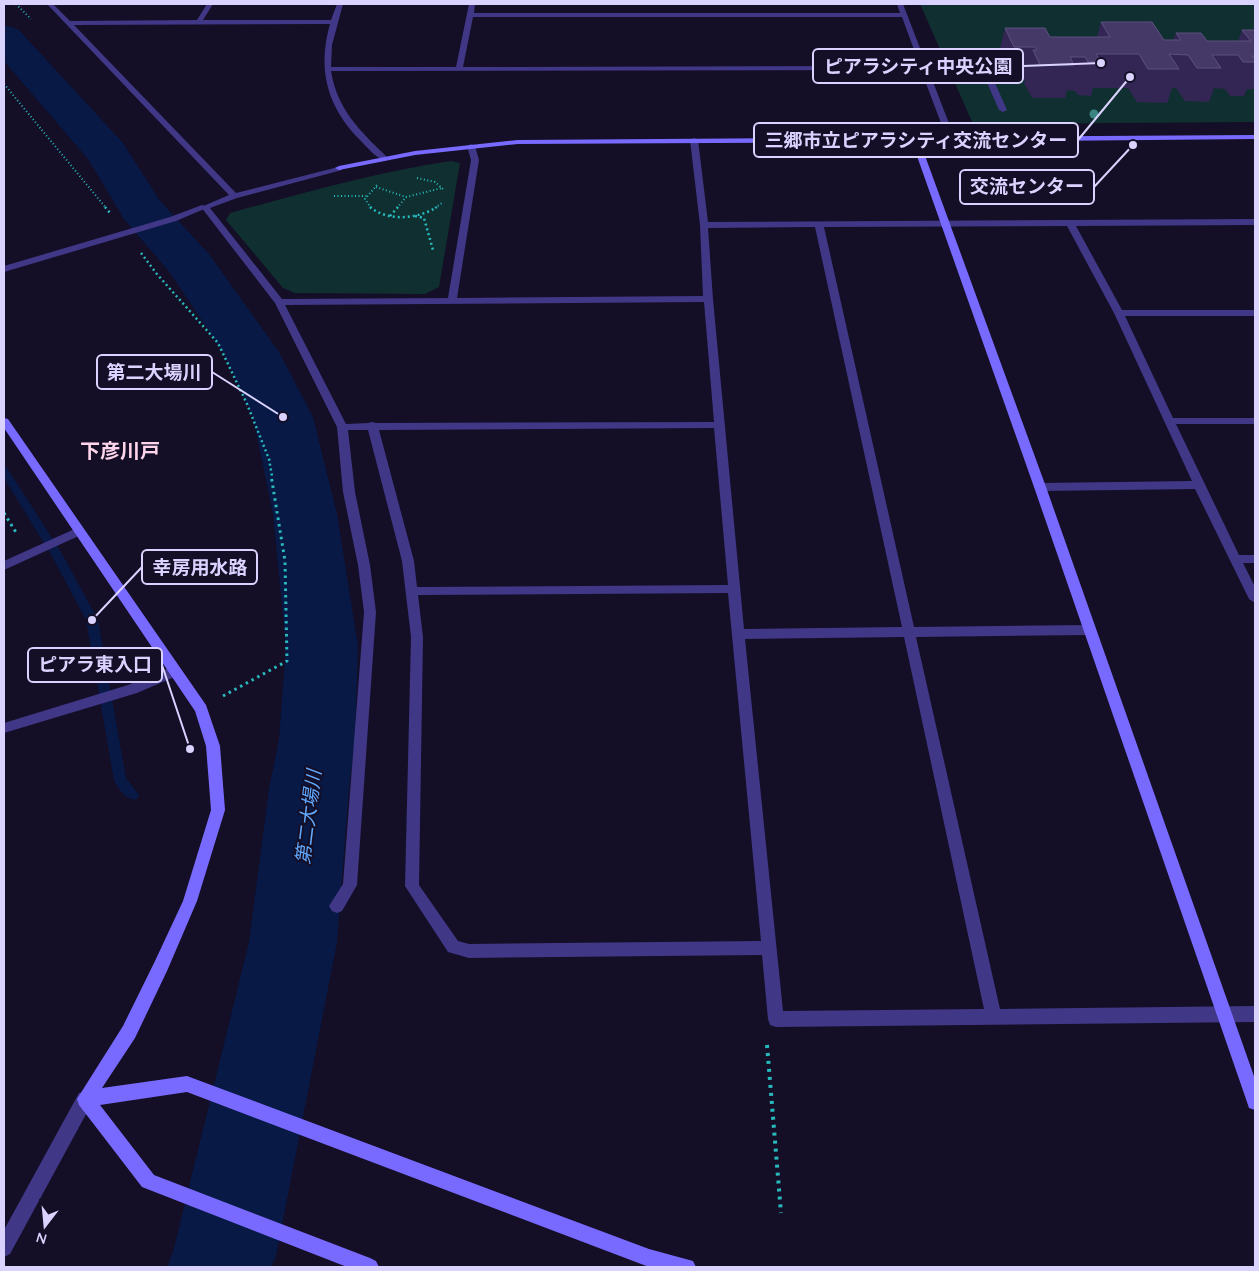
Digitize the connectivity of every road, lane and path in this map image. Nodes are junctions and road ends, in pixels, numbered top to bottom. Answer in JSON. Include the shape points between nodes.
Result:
{"nodes":[{"id":1,"x":50,"y":4,"type":"edge"},
{"id":2,"x":210,"y":4,"type":"edge"},
{"id":3,"x":340,"y":4,"type":"edge"},
{"id":4,"x":472,"y":4,"type":"edge"},
{"id":5,"x":900,"y":4,"type":"edge"},
{"id":6,"x":470,"y":15,"type":"junction"},
{"id":7,"x":904,"y":15,"type":"junction"},
{"id":8,"x":199,"y":22,"type":"junction"},
{"id":9,"x":333,"y":22,"type":"junction"},
{"id":10,"x":68,"y":23,"type":"junction"},
{"id":11,"x":919,"y":58,"type":"junction"},
{"id":12,"x":923,"y":68,"type":"junction"},
{"id":13,"x":327,"y":69,"type":"junction"},
{"id":14,"x":459,"y":69,"type":"junction"},
{"id":15,"x":4,"y":84,"type":"edge"},
{"id":16,"x":1003,"y":110,"type":"dead end"},
{"id":17,"x":1255,"y":136,"type":"edge"},
{"id":18,"x":951,"y":138,"type":"junction"},
{"id":19,"x":916,"y":139,"type":"junction"},
{"id":20,"x":694,"y":140,"type":"junction"},
{"id":21,"x":471,"y":146,"type":"junction"},
{"id":22,"x":384,"y":158,"type":"junction"},
{"id":23,"x":414,"y":177,"type":"dead end"},
{"id":24,"x":384,"y":182,"type":"dead end"},
{"id":25,"x":375,"y":186,"type":"junction"},
{"id":26,"x":442,"y":187,"type":"junction"},
{"id":27,"x":446,"y":194,"type":"dead end"},
{"id":28,"x":234,"y":196,"type":"junction"},
{"id":29,"x":329,"y":196,"type":"dead end"},
{"id":30,"x":368,"y":196,"type":"junction"},
{"id":31,"x":406,"y":197,"type":"junction"},
{"id":32,"x":443,"y":199,"type":"dead end"},
{"id":33,"x":205,"y":207,"type":"junction"},
{"id":34,"x":390,"y":216,"type":"junction"},
{"id":35,"x":415,"y":216,"type":"junction"},
{"id":36,"x":1255,"y":222,"type":"edge"},
{"id":37,"x":1070,"y":223,"type":"junction"},
{"id":38,"x":819,"y":224,"type":"junction"},
{"id":39,"x":946,"y":224,"type":"junction"},
{"id":40,"x":704,"y":225,"type":"junction"},
{"id":41,"x":126,"y":232,"type":"junction"},
{"id":42,"x":433,"y":258,"type":"dead end"},
{"id":43,"x":4,"y":269,"type":"edge"},
{"id":44,"x":708,"y":299,"type":"junction"},
{"id":45,"x":452,"y":300,"type":"junction"},
{"id":46,"x":279,"y":302,"type":"junction"},
{"id":47,"x":1119,"y":313,"type":"junction"},
{"id":48,"x":1255,"y":313,"type":"edge"},
{"id":49,"x":4,"y":420,"type":"edge"},
{"id":50,"x":1170,"y":421,"type":"junction"},
{"id":51,"x":1255,"y":421,"type":"edge"},
{"id":52,"x":720,"y":425,"type":"junction"},
{"id":53,"x":372,"y":426,"type":"junction"},
{"id":54,"x":342,"y":427,"type":"junction"},
{"id":55,"x":1199,"y":485,"type":"junction"},
{"id":56,"x":1040,"y":487,"type":"junction"},
{"id":57,"x":79,"y":531,"type":"junction"},
{"id":58,"x":1235,"y":559,"type":"junction"},
{"id":59,"x":1255,"y":559,"type":"edge"},
{"id":60,"x":4,"y":566,"type":"edge"},
{"id":61,"x":734,"y":589,"type":"junction"},
{"id":62,"x":412,"y":591,"type":"junction"},
{"id":63,"x":1255,"y":599,"type":"edge"},
{"id":64,"x":1090,"y":630,"type":"junction"},
{"id":65,"x":909,"y":632,"type":"junction"},
{"id":66,"x":739,"y":634,"type":"junction"},
{"id":67,"x":174,"y":671,"type":"junction"},
{"id":68,"x":201,"y":709,"type":"junction"},
{"id":69,"x":4,"y":728,"type":"edge"},
{"id":70,"x":337,"y":906,"type":"dead end"},
{"id":71,"x":769,"y":948,"type":"junction"},
{"id":72,"x":1255,"y":1014,"type":"edge"},
{"id":73,"x":1224,"y":1015,"type":"junction"},
{"id":74,"x":994,"y":1017,"type":"junction"},
{"id":75,"x":776,"y":1019,"type":"junction"},
{"id":76,"x":85,"y":1099,"type":"junction"},
{"id":77,"x":1255,"y":1102,"type":"edge"},
{"id":78,"x":781,"y":1213,"type":"dead end"},
{"id":79,"x":4,"y":1248,"type":"edge"},
{"id":80,"x":649,"y":1263,"type":"edge"},
{"id":81,"x":370,"y":1267,"type":"edge"},
{"id":82,"x":687,"y":1267,"type":"edge"}],
"edges":[{"from":1,"to":10,"type":"street"},
{"from":2,"to":8,"type":"street"},
{"from":3,"to":9,"type":"street"},
{"from":4,"to":6,"type":"street"},
{"from":5,"to":7,"type":"street"},
{"from":6,"to":7,"type":"street"},
{"from":6,"to":14,"type":"street"},
{"from":7,"to":11,"type":"street"},
{"from":8,"to":9,"type":"street"},
{"from":8,"to":10,"type":"street"},
{"from":9,"to":13,"type":"street"},
{"from":10,"to":28,"type":"street"},
{"from":11,"to":12,"type":"street"},
{"from":11,"to":16,"type":"street","via":[[980,58]]},
{"from":12,"to":14,"type":"street"},
{"from":12,"to":18,"type":"street"},
{"from":13,"to":14,"type":"street"},
{"from":13,"to":22,"type":"street","via":[[341,113]]},
{"from":15,"to":41,"type":"path"},
{"from":17,"to":18,"type":"street"},
{"from":18,"to":19,"type":"street"},
{"from":19,"to":20,"type":"street"},
{"from":19,"to":39,"type":"street"},
{"from":20,"to":21,"type":"street"},
{"from":20,"to":40,"type":"street"},
{"from":21,"to":22,"type":"street"},
{"from":21,"to":45,"type":"street","via":[[474,160]]},
{"from":22,"to":28,"type":"street"},
{"from":23,"to":26,"type":"path"},
{"from":24,"to":25,"type":"path"},
{"from":25,"to":30,"type":"path"},
{"from":25,"to":31,"type":"path"},
{"from":26,"to":27,"type":"path"},
{"from":26,"to":31,"type":"path"},
{"from":28,"to":33,"type":"street"},
{"from":29,"to":30,"type":"path"},
{"from":30,"to":34,"type":"path","via":[[368,206],[375,212]]},
{"from":31,"to":34,"type":"path"},
{"from":32,"to":35,"type":"path","via":[[432,210]]},
{"from":33,"to":41,"type":"street"},
{"from":33,"to":46,"type":"street"},
{"from":34,"to":35,"type":"path"},
{"from":35,"to":42,"type":"path","via":[[424,218],[428,227]]},
{"from":36,"to":37,"type":"street"},
{"from":37,"to":39,"type":"street"},
{"from":37,"to":47,"type":"street"},
{"from":38,"to":39,"type":"street"},
{"from":38,"to":40,"type":"street"},
{"from":38,"to":65,"type":"street"},
{"from":39,"to":56,"type":"street"},
{"from":40,"to":44,"type":"street"},
{"from":41,"to":43,"type":"street"},
{"from":41,"to":68,"type":"path","via":[[156,273],[218,343],[269,458],[284,561],[287,661]]},
{"from":44,"to":45,"type":"street"},
{"from":44,"to":52,"type":"street"},
{"from":45,"to":46,"type":"street"},
{"from":46,"to":54,"type":"street"},
{"from":47,"to":48,"type":"street"},
{"from":47,"to":50,"type":"street"},
{"from":49,"to":57,"type":"street"},
{"from":50,"to":51,"type":"street"},
{"from":50,"to":55,"type":"street"},
{"from":52,"to":53,"type":"street"},
{"from":52,"to":61,"type":"street"},
{"from":53,"to":54,"type":"street"},
{"from":53,"to":62,"type":"street","via":[[408,561]]},
{"from":54,"to":70,"type":"street","via":[[349,492],[370,612],[350,885]]},
{"from":55,"to":56,"type":"street"},
{"from":55,"to":58,"type":"street"},
{"from":56,"to":64,"type":"street"},
{"from":57,"to":60,"type":"street"},
{"from":57,"to":67,"type":"street"},
{"from":58,"to":59,"type":"street"},
{"from":58,"to":63,"type":"street"},
{"from":61,"to":62,"type":"street"},
{"from":61,"to":66,"type":"street"},
{"from":62,"to":71,"type":"street","via":[[417,637],[412,886],[454,947],[469,951]]},
{"from":64,"to":65,"type":"street"},
{"from":64,"to":73,"type":"street"},
{"from":65,"to":66,"type":"street"},
{"from":65,"to":74,"type":"street"},
{"from":66,"to":71,"type":"street"},
{"from":67,"to":68,"type":"street"},
{"from":67,"to":69,"type":"street","via":[[132,689]]},
{"from":68,"to":76,"type":"street","via":[[213,746],[218,810],[190,901],[129,1032]]},
{"from":71,"to":75,"type":"street"},
{"from":72,"to":73,"type":"street"},
{"from":73,"to":74,"type":"street"},
{"from":73,"to":77,"type":"street"},
{"from":74,"to":75,"type":"street"},
{"from":75,"to":78,"type":"path","via":[[767,1042]]},
{"from":76,"to":79,"type":"street"},
{"from":76,"to":80,"type":"street","via":[[186,1084]]},
{"from":76,"to":81,"type":"street","via":[[148,1181]]},
{"from":80,"to":82,"type":"street"}]}
